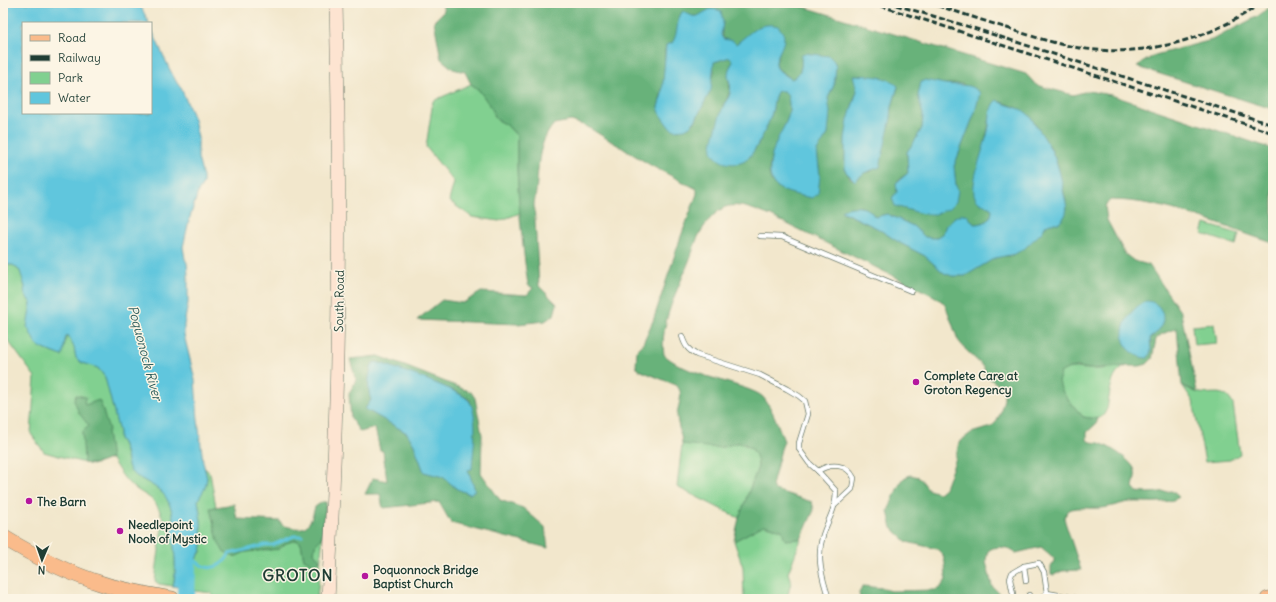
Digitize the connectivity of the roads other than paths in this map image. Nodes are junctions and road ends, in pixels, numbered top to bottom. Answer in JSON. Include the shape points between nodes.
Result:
{"nodes":[{"id":1,"x":336,"y":3,"type":"edge"},
{"id":2,"x":760,"y":236,"type":"dead end"},
{"id":3,"x":911,"y":291,"type":"dead end"},
{"id":4,"x":682,"y":336,"type":"dead end"},
{"id":5,"x":818,"y":471,"type":"junction"},
{"id":6,"x":836,"y":505,"type":"junction"},
{"id":7,"x":3,"y":537,"type":"edge"},
{"id":8,"x":1024,"y":566,"type":"junction"},
{"id":9,"x":1026,"y":581,"type":"dead end"},
{"id":10,"x":1048,"y":593,"type":"junction"},
{"id":11,"x":168,"y":598,"type":"edge"},
{"id":12,"x":1273,"y":598,"type":"edge"},
{"id":13,"x":328,"y":599,"type":"edge"},
{"id":14,"x":829,"y":599,"type":"edge"},
{"id":15,"x":1014,"y":599,"type":"edge"},
{"id":16,"x":1040,"y":599,"type":"edge"},
{"id":17,"x":1081,"y":599,"type":"edge"},
{"id":18,"x":1268,"y":599,"type":"edge"}],
"edges":[{"from":1,"to":13,"type":"main road","name":"South Road","via":[[338,342]]},
{"from":2,"to":3,"type":"lane","via":[[782,237]]},
{"from":4,"to":5,"type":"lane","via":[[688,350],[697,355],[760,375],[805,401],[808,414],[799,449],[809,464]]},
{"from":5,"to":6,"type":"lane","via":[[836,491]]},
{"from":5,"to":6,"type":"lane","via":[[829,466],[841,466],[854,478],[852,489]]},
{"from":6,"to":14,"type":"lane","via":[[820,550],[820,568]]},
{"from":7,"to":11,"type":"main road","via":[[72,573],[129,593]]},
{"from":8,"to":9,"type":"lane"},
{"from":8,"to":10,"type":"lane","via":[[1039,563],[1044,572]]},
{"from":8,"to":15,"type":"lane","via":[[1012,573],[1010,580]]},
{"from":10,"to":16,"type":"lane"},
{"from":10,"to":17,"type":"lane"},
{"from":12,"to":18,"type":"main road"}]}
